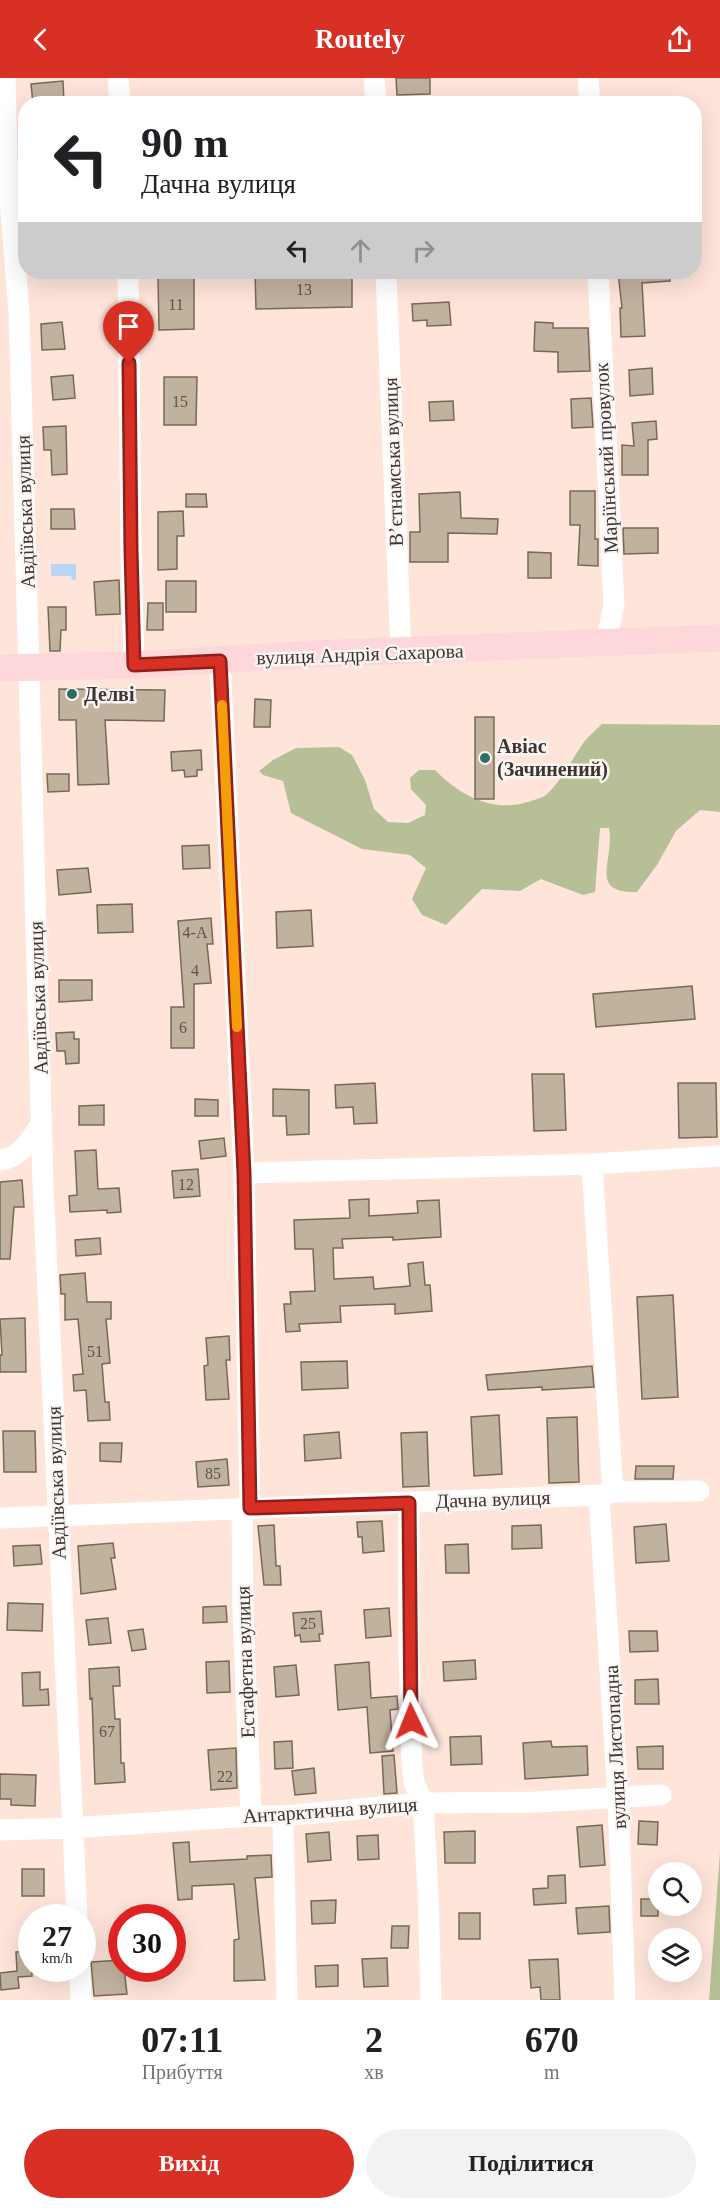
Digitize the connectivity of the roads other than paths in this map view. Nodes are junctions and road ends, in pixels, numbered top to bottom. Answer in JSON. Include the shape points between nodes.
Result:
{"nodes":[{"id":1,"x":5,"y":78,"type":"edge"},
{"id":2,"x":118,"y":78,"type":"edge"},
{"id":3,"x":374,"y":78,"type":"edge"},
{"id":4,"x":588,"y":78,"type":"edge"},
{"id":5,"x":119,"y":96,"type":"edge"},
{"id":6,"x":375,"y":96,"type":"edge"},
{"id":7,"x":589,"y":96,"type":"edge"},
{"id":8,"x":4,"y":162,"type":"edge"},
{"id":9,"x":128,"y":279,"type":"edge"},
{"id":10,"x":386,"y":279,"type":"edge"},
{"id":11,"x":598,"y":279,"type":"edge"},
{"id":12,"x":9,"y":313,"type":"edge"},
{"id":13,"x":720,"y":639,"type":"edge"},
{"id":14,"x":606,"y":644,"type":"junction"},
{"id":15,"x":401,"y":652,"type":"junction"},
{"id":16,"x":220,"y":661,"type":"junction"},
{"id":17,"x":134,"y":665,"type":"junction"},
{"id":18,"x":28,"y":667,"type":"junction"},
{"id":19,"x":0,"y":668,"type":"edge"},
{"id":20,"x":41,"y":1125,"type":"junction"},
{"id":21,"x":720,"y":1156,"type":"edge"},
{"id":22,"x":5,"y":1159,"type":"edge"},
{"id":23,"x":592,"y":1164,"type":"junction"},
{"id":24,"x":244,"y":1173,"type":"junction"},
{"id":25,"x":43,"y":1185,"type":"junction"},
{"id":26,"x":699,"y":1491,"type":"dead end"},
{"id":27,"x":606,"y":1494,"type":"junction"},
{"id":28,"x":409,"y":1503,"type":"junction"},
{"id":29,"x":246,"y":1508,"type":"junction"},
{"id":30,"x":57,"y":1515,"type":"junction"},
{"id":31,"x":0,"y":1518,"type":"edge"},
{"id":32,"x":661,"y":1795,"type":"dead end"},
{"id":33,"x":618,"y":1797,"type":"junction"},
{"id":34,"x":423,"y":1803,"type":"junction"},
{"id":35,"x":251,"y":1816,"type":"junction"},
{"id":36,"x":283,"y":1816,"type":"junction"},
{"id":37,"x":72,"y":1828,"type":"junction"},
{"id":38,"x":0,"y":1830,"type":"edge"},
{"id":39,"x":76,"y":1904,"type":"edge"},
{"id":40,"x":80,"y":1982,"type":"edge"},
{"id":41,"x":81,"y":2000,"type":"edge"},
{"id":42,"x":287,"y":2000,"type":"edge"},
{"id":43,"x":431,"y":2000,"type":"edge"},
{"id":44,"x":625,"y":2000,"type":"edge"}],
"edges":[{"from":1,"to":8,"type":"street","name":"Авдіївська вулиця"},
{"from":2,"to":5,"type":"street"},
{"from":3,"to":6,"type":"street"},
{"from":4,"to":7,"type":"street"},
{"from":8,"to":12,"type":"street","name":"Авдіївська вулиця"},
{"from":9,"to":17,"type":"street"},
{"from":10,"to":15,"type":"street","name":"Вʼєтнамська вулиця"},
{"from":11,"to":14,"type":"street","name":"Маріїнський провулок","via":[[614,605]]},
{"from":12,"to":18,"type":"street","name":"Авдіївська вулиця"},
{"from":13,"to":14,"type":"main road","name":"вулиця Андрія Сахарова"},
{"from":14,"to":15,"type":"main road","name":"вулиця Андрія Сахарова"},
{"from":15,"to":16,"type":"main road","name":"вулиця Андрія Сахарова"},
{"from":16,"to":17,"type":"main road","name":"вулиця Андрія Сахарова"},
{"from":16,"to":24,"type":"street","name":"Естафетна вулиця"},
{"from":17,"to":18,"type":"main road","name":"вулиця Андрія Сахарова"},
{"from":18,"to":19,"type":"main road","name":"вулиця Андрія Сахарова"},
{"from":18,"to":20,"type":"street","name":"Авдіївська вулиця"},
{"from":20,"to":22,"type":"street","via":[[31,1139]]},
{"from":20,"to":25,"type":"street","name":"Авдіївська вулиця"},
{"from":21,"to":23,"type":"street"},
{"from":22,"to":25,"type":"street"},
{"from":23,"to":24,"type":"street"},
{"from":23,"to":27,"type":"street","name":"вулиця Листопадна"},
{"from":24,"to":29,"type":"street","name":"Естафетна вулиця"},
{"from":25,"to":30,"type":"street","name":"Авдіївська вулиця"},
{"from":26,"to":27,"type":"street","name":"Дачна вулиця"},
{"from":27,"to":28,"type":"street","name":"Дачна вулиця"},
{"from":27,"to":33,"type":"street","name":"вулиця Листопадна"},
{"from":28,"to":29,"type":"street","name":"Дачна вулиця"},
{"from":28,"to":34,"type":"street","via":[[412,1766]]},
{"from":29,"to":30,"type":"street","name":"Дачна вулиця"},
{"from":29,"to":35,"type":"street","name":"Естафетна вулиця","via":[[243,1612]]},
{"from":30,"to":31,"type":"street","name":"Дачна вулиця"},
{"from":30,"to":37,"type":"street","name":"Авдіївська вулиця"},
{"from":32,"to":33,"type":"street","name":"Антарктична вулиця"},
{"from":33,"to":34,"type":"street","name":"Антарктична вулиця"},
{"from":33,"to":44,"type":"street","name":"вулиця Листопадна"},
{"from":34,"to":36,"type":"street","name":"Антарктична вулиця"},
{"from":34,"to":43,"type":"street"},
{"from":35,"to":36,"type":"street","name":"Антарктична вулиця"},
{"from":35,"to":37,"type":"street","name":"Антарктична вулиця"},
{"from":36,"to":42,"type":"street"},
{"from":37,"to":38,"type":"street","name":"Антарктична вулиця"},
{"from":37,"to":39,"type":"street","name":"Авдіївська вулиця"},
{"from":40,"to":41,"type":"street"}]}
